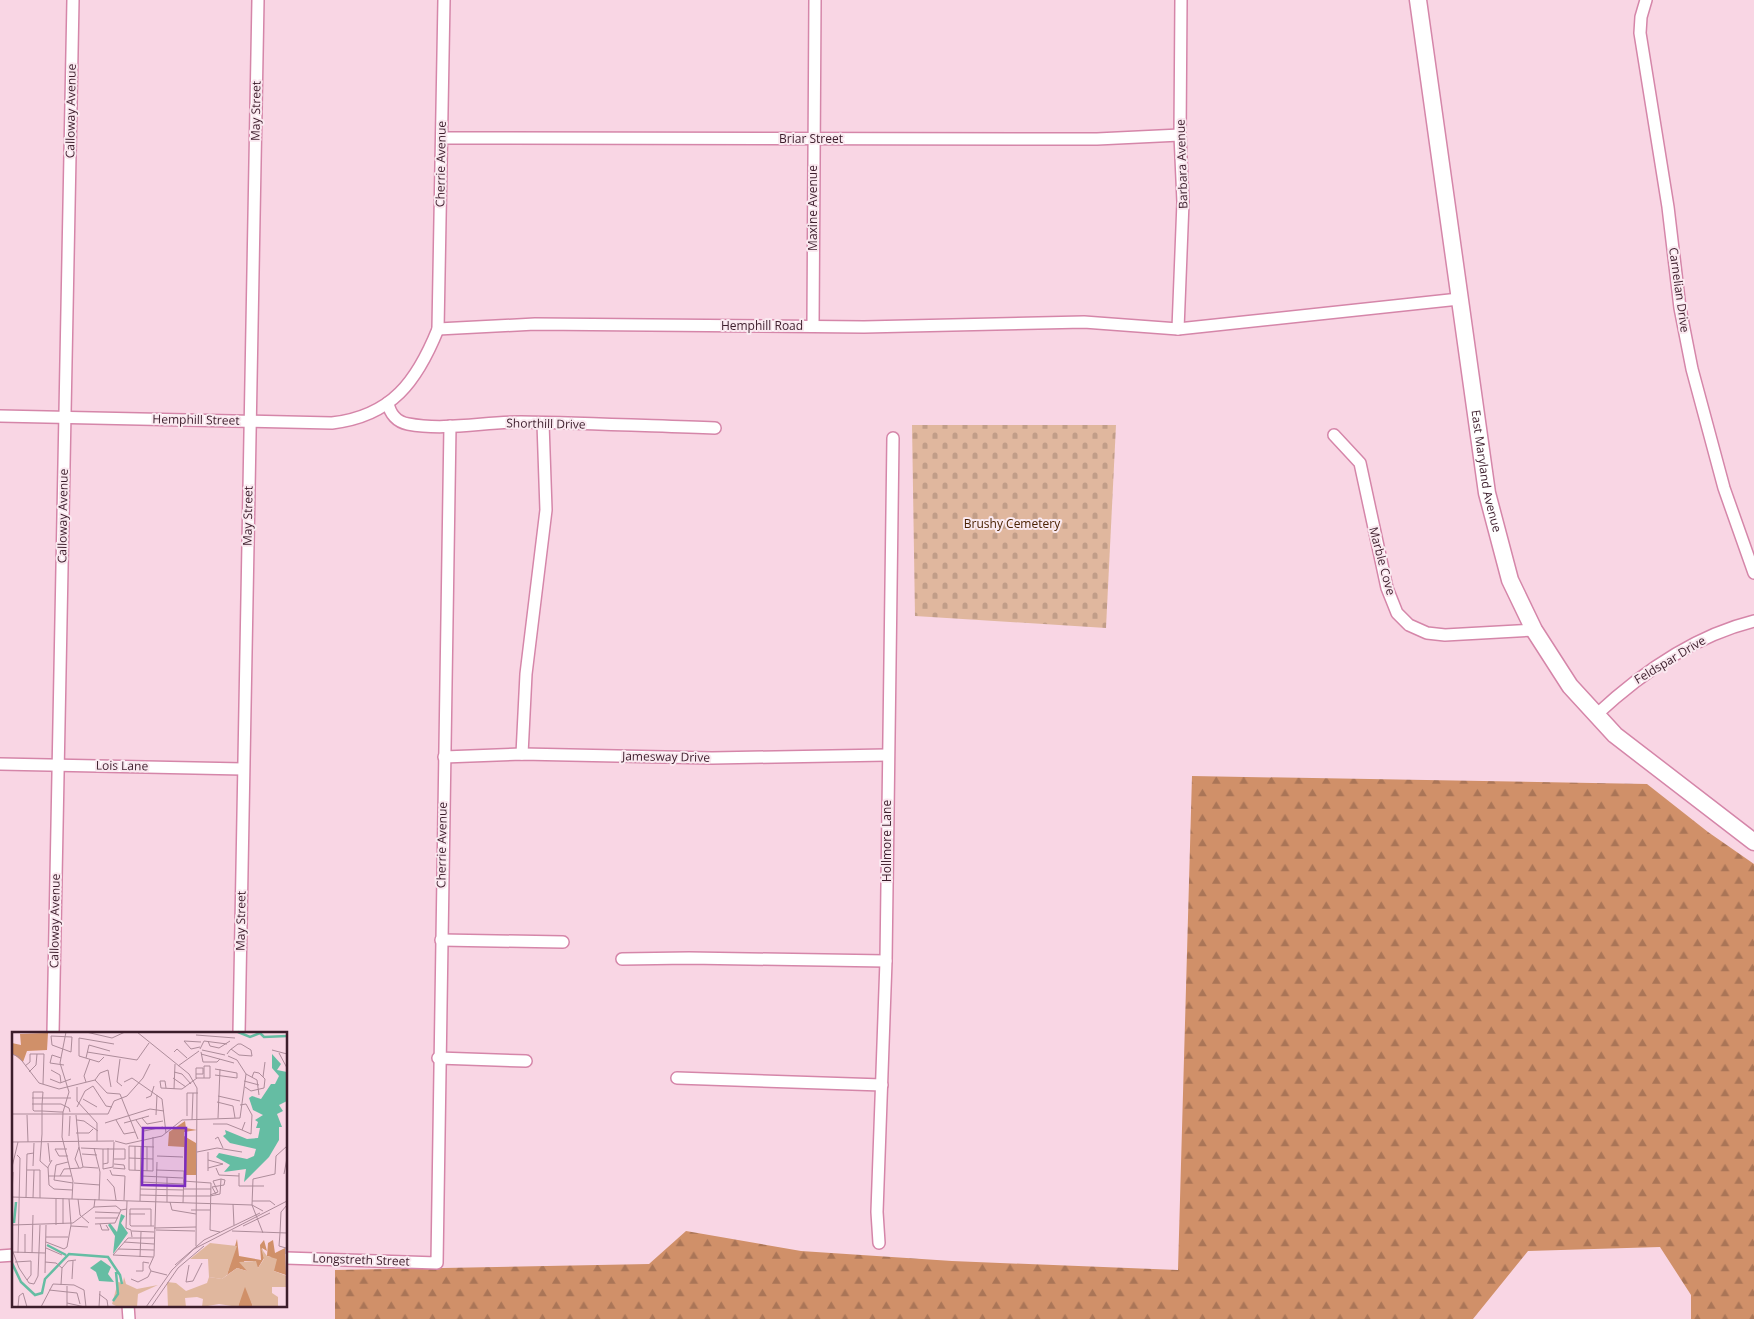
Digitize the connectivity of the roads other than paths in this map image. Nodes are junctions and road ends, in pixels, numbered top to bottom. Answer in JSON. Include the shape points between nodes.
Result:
{"nodes":[{"id":1,"x":73,"y":0,"type":"edge"},
{"id":2,"x":258,"y":0,"type":"edge"},
{"id":3,"x":444,"y":0,"type":"edge"},
{"id":4,"x":815,"y":0,"type":"edge"},
{"id":5,"x":1181,"y":0,"type":"edge"},
{"id":6,"x":1418,"y":0,"type":"edge"},
{"id":7,"x":1646,"y":0,"type":"edge"},
{"id":8,"x":1180,"y":135,"type":"junction"},
{"id":9,"x":442,"y":138,"type":"junction"},
{"id":10,"x":814,"y":138,"type":"junction"},
{"id":11,"x":1459,"y":299,"type":"junction"},
{"id":12,"x":812,"y":326,"type":"junction"},
{"id":13,"x":1178,"y":328,"type":"junction"},
{"id":14,"x":438,"y":329,"type":"junction"},
{"id":15,"x":388,"y":403,"type":"junction"},
{"id":16,"x":0,"y":416,"type":"edge"},
{"id":17,"x":65,"y":417,"type":"junction"},
{"id":18,"x":250,"y":421,"type":"junction"},
{"id":19,"x":543,"y":423,"type":"junction"},
{"id":20,"x":450,"y":426,"type":"junction"},
{"id":21,"x":715,"y":428,"type":"dead end"},
{"id":22,"x":1334,"y":435,"type":"dead end"},
{"id":23,"x":893,"y":438,"type":"dead end"},
{"id":24,"x":1754,"y":573,"type":"edge"},
{"id":25,"x":1754,"y":621,"type":"edge"},
{"id":26,"x":1534,"y":630,"type":"junction"},
{"id":27,"x":1596,"y":715,"type":"junction"},
{"id":28,"x":522,"y":754,"type":"junction"},
{"id":29,"x":888,"y":756,"type":"junction"},
{"id":30,"x":444,"y":757,"type":"junction"},
{"id":31,"x":0,"y":764,"type":"edge"},
{"id":32,"x":58,"y":765,"type":"junction"},
{"id":33,"x":243,"y":769,"type":"junction"},
{"id":34,"x":1754,"y":842,"type":"edge"},
{"id":35,"x":441,"y":940,"type":"junction"},
{"id":36,"x":563,"y":942,"type":"dead end"},
{"id":37,"x":622,"y":959,"type":"dead end"},
{"id":38,"x":886,"y":961,"type":"junction"},
{"id":39,"x":53,"y":1032,"type":"edge"},
{"id":40,"x":239,"y":1032,"type":"edge"},
{"id":41,"x":438,"y":1058,"type":"junction"},
{"id":42,"x":526,"y":1060,"type":"dead end"},
{"id":43,"x":677,"y":1078,"type":"dead end"},
{"id":44,"x":882,"y":1084,"type":"junction"},
{"id":45,"x":879,"y":1243,"type":"dead end"},
{"id":46,"x":288,"y":1258,"type":"edge"},
{"id":47,"x":437,"y":1262,"type":"joint"},
{"id":48,"x":128,"y":1306,"type":"edge"},
{"id":49,"x":129,"y":1319,"type":"edge"}],
"edges":[{"from":1,"to":17,"type":"street","name":"Calloway Avenue"},
{"from":2,"to":18,"type":"street","name":"May Street"},
{"from":3,"to":9,"type":"street","name":"Cherrie Avenue"},
{"from":4,"to":10,"type":"street","name":"Maxine Avenue"},
{"from":5,"to":8,"type":"street","name":"Barbara Avenue"},
{"from":6,"to":11,"type":"street","name":"East Maryland Avenue"},
{"from":7,"to":24,"type":"street","name":"Carnelian Drive","via":[[1640,33],[1680,308],[1706,429]]},
{"from":8,"to":10,"type":"street","name":"Briar Street","via":[[1097,139]]},
{"from":8,"to":13,"type":"street","name":"Barbara Avenue","via":[[1184,202]]},
{"from":9,"to":10,"type":"street","name":"Briar Street"},
{"from":9,"to":14,"type":"street","name":"Cherrie Avenue"},
{"from":10,"to":12,"type":"street","name":"Maxine Avenue"},
{"from":11,"to":13,"type":"street","name":"Hemphill Road"},
{"from":11,"to":26,"type":"street","name":"East Maryland Avenue","via":[[1487,493],[1510,580]]},
{"from":12,"to":13,"type":"street","name":"Hemphill Road","via":[[1084,322]]},
{"from":12,"to":14,"type":"street","name":"Hemphill Road","via":[[535,324]]},
{"from":14,"to":15,"type":"street","via":[[415,376]]},
{"from":15,"to":18,"type":"street","name":"Hemphill Street","via":[[367,415],[346,421]]},
{"from":15,"to":20,"type":"street","name":"Shorthill Drive","via":[[392,414],[407,424]]},
{"from":16,"to":17,"type":"street","name":"Hemphill Street"},
{"from":17,"to":18,"type":"street","name":"Hemphill Street"},
{"from":17,"to":32,"type":"street","name":"Calloway Avenue"},
{"from":18,"to":33,"type":"street","name":"May Street"},
{"from":19,"to":20,"type":"street","name":"Shorthill Drive"},
{"from":19,"to":21,"type":"street","name":"Shorthill Drive"},
{"from":19,"to":28,"type":"street","via":[[546,510],[526,674]]},
{"from":20,"to":30,"type":"street","name":"Cherrie Avenue"},
{"from":22,"to":26,"type":"street","name":"Marble Cove","via":[[1360,464],[1387,588],[1397,612],[1409,625],[1427,633],[1445,635]]},
{"from":23,"to":29,"type":"street","name":"Hollmore Lane"},
{"from":25,"to":27,"type":"street","name":"Feldspar Drive","via":[[1716,633],[1687,647],[1642,676]]},
{"from":26,"to":27,"type":"street","name":"East Maryland Avenue","via":[[1570,686]]},
{"from":27,"to":34,"type":"street","name":"East Maryland Avenue","via":[[1615,735]]},
{"from":28,"to":29,"type":"street","name":"Jamesway Drive","via":[[712,758]]},
{"from":28,"to":30,"type":"street","name":"Jamesway Drive"},
{"from":29,"to":38,"type":"street","name":"Hollmore Lane"},
{"from":30,"to":35,"type":"street","name":"Cherrie Avenue"},
{"from":31,"to":32,"type":"street","name":"Lois Lane"},
{"from":32,"to":33,"type":"street","name":"Lois Lane"},
{"from":32,"to":39,"type":"street","name":"Calloway Avenue"},
{"from":33,"to":40,"type":"street","name":"May Street"},
{"from":35,"to":36,"type":"street"},
{"from":35,"to":41,"type":"street","name":"Cherrie Avenue"},
{"from":37,"to":38,"type":"street"},
{"from":38,"to":44,"type":"street","name":"Hollmore Lane"},
{"from":41,"to":42,"type":"street"},
{"from":41,"to":47,"type":"street","name":"Cherrie Avenue"},
{"from":43,"to":44,"type":"street"},
{"from":44,"to":45,"type":"street","name":"Hollmore Lane","via":[[877,1212]]},
{"from":46,"to":47,"type":"street","name":"Longstreth Street"},
{"from":48,"to":49,"type":"street"}]}
